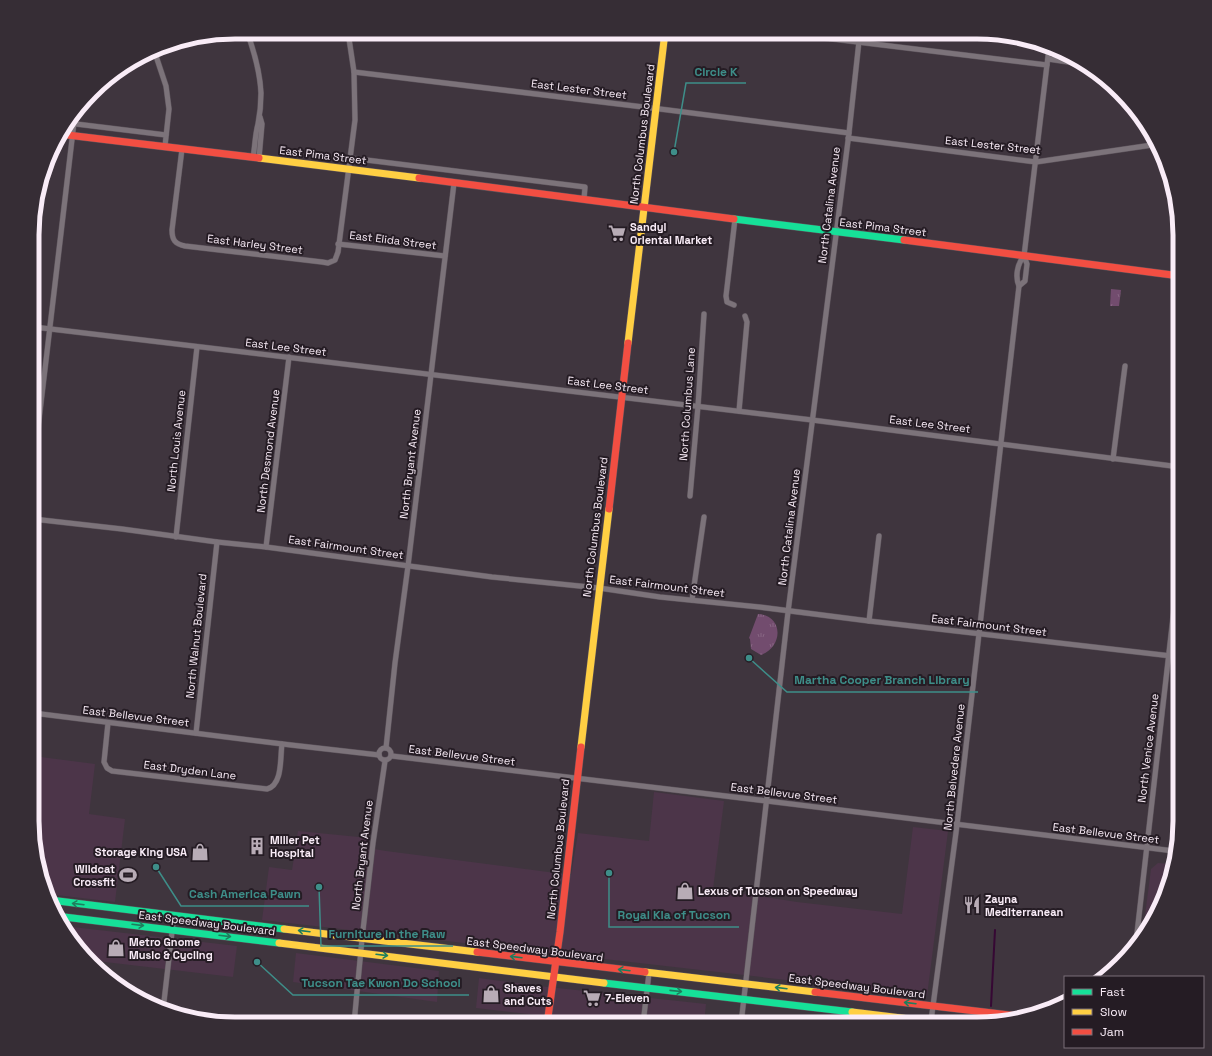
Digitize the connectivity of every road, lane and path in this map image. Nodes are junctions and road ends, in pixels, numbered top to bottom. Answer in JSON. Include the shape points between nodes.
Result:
{"nodes":[{"id":1,"x":250,"y":39,"type":"edge"},
{"id":2,"x":349,"y":39,"type":"edge"},
{"id":3,"x":664,"y":39,"type":"edge"},
{"id":4,"x":828,"y":39,"type":"edge"},
{"id":5,"x":859,"y":39,"type":"edge"},
{"id":6,"x":859,"y":43,"type":"junction"},
{"id":7,"x":1049,"y":53,"type":"edge"},
{"id":8,"x":156,"y":56,"type":"edge"},
{"id":9,"x":1048,"y":62,"type":"junction"},
{"id":10,"x":1072,"y":63,"type":"edge"},
{"id":11,"x":354,"y":72,"type":"junction"},
{"id":12,"x":656,"y":108,"type":"junction"},
{"id":13,"x":74,"y":123,"type":"edge"},
{"id":14,"x":71,"y":127,"type":"edge"},
{"id":15,"x":67,"y":135,"type":"edge"},
{"id":16,"x":72,"y":135,"type":"junction"},
{"id":17,"x":166,"y":135,"type":"junction"},
{"id":18,"x":848,"y":135,"type":"junction"},
{"id":19,"x":1151,"y":145,"type":"edge"},
{"id":20,"x":165,"y":146,"type":"junction"},
{"id":21,"x":182,"y":148,"type":"junction"},
{"id":22,"x":256,"y":158,"type":"junction"},
{"id":23,"x":350,"y":158,"type":"junction"},
{"id":24,"x":1036,"y":162,"type":"junction"},
{"id":25,"x":348,"y":169,"type":"junction"},
{"id":26,"x":454,"y":183,"type":"junction"},
{"id":27,"x":584,"y":199,"type":"junction"},
{"id":28,"x":644,"y":207,"type":"junction"},
{"id":29,"x":734,"y":219,"type":"junction"},
{"id":30,"x":836,"y":232,"type":"junction"},
{"id":31,"x":338,"y":244,"type":"junction"},
{"id":32,"x":445,"y":256,"type":"junction"},
{"id":33,"x":1024,"y":256,"type":"junction"},
{"id":34,"x":1173,"y":275,"type":"edge"},
{"id":35,"x":1019,"y":286,"type":"junction"},
{"id":36,"x":734,"y":305,"type":"dead end"},
{"id":37,"x":704,"y":314,"type":"dead end"},
{"id":38,"x":745,"y":316,"type":"dead end"},
{"id":39,"x":39,"y":328,"type":"edge"},
{"id":40,"x":50,"y":329,"type":"junction"},
{"id":41,"x":197,"y":347,"type":"junction"},
{"id":42,"x":289,"y":357,"type":"junction"},
{"id":43,"x":1125,"y":366,"type":"dead end"},
{"id":44,"x":431,"y":374,"type":"junction"},
{"id":45,"x":622,"y":397,"type":"junction"},
{"id":46,"x":698,"y":406,"type":"junction"},
{"id":47,"x":739,"y":411,"type":"junction"},
{"id":48,"x":812,"y":420,"type":"junction"},
{"id":49,"x":39,"y":421,"type":"edge"},
{"id":50,"x":1002,"y":444,"type":"junction"},
{"id":51,"x":1112,"y":459,"type":"junction"},
{"id":52,"x":1173,"y":466,"type":"edge"},
{"id":53,"x":690,"y":496,"type":"dead end"},
{"id":54,"x":704,"y":517,"type":"dead end"},
{"id":55,"x":39,"y":521,"type":"edge"},
{"id":56,"x":879,"y":536,"type":"dead end"},
{"id":57,"x":176,"y":537,"type":"junction"},
{"id":58,"x":217,"y":542,"type":"junction"},
{"id":59,"x":266,"y":547,"type":"junction"},
{"id":60,"x":408,"y":566,"type":"junction"},
{"id":61,"x":599,"y":588,"type":"junction"},
{"id":62,"x":692,"y":600,"type":"junction"},
{"id":63,"x":788,"y":612,"type":"junction"},
{"id":64,"x":869,"y":621,"type":"junction"},
{"id":65,"x":1173,"y":627,"type":"edge"},
{"id":66,"x":979,"y":634,"type":"junction"},
{"id":67,"x":1169,"y":656,"type":"junction"},
{"id":68,"x":1173,"y":656,"type":"edge"},
{"id":69,"x":39,"y":714,"type":"edge"},
{"id":70,"x":108,"y":723,"type":"junction"},
{"id":71,"x":196,"y":733,"type":"junction"},
{"id":72,"x":282,"y":744,"type":"junction"},
{"id":73,"x":386,"y":748,"type":"junction"},
{"id":74,"x":379,"y":755,"type":"junction"},
{"id":75,"x":392,"y":756,"type":"junction"},
{"id":76,"x":385,"y":761,"type":"junction"},
{"id":77,"x":576,"y":779,"type":"junction"},
{"id":78,"x":767,"y":801,"type":"junction"},
{"id":79,"x":957,"y":825,"type":"junction"},
{"id":80,"x":1147,"y":847,"type":"junction"},
{"id":81,"x":1170,"y":850,"type":"edge"},
{"id":82,"x":56,"y":901,"type":"edge"},
{"id":83,"x":174,"y":915,"type":"junction"},
{"id":84,"x":64,"y":917,"type":"edge"},
{"id":85,"x":172,"y":930,"type":"junction"},
{"id":86,"x":1137,"y":934,"type":"edge"},
{"id":87,"x":362,"y":939,"type":"junction"},
{"id":88,"x":361,"y":953,"type":"junction"},
{"id":89,"x":555,"y":962,"type":"junction"},
{"id":90,"x":649,"y":973,"type":"junction"},
{"id":91,"x":554,"y":976,"type":"junction"},
{"id":92,"x":746,"y":984,"type":"junction"},
{"id":93,"x":647,"y":988,"type":"junction"},
{"id":94,"x":744,"y":999,"type":"junction"},
{"id":95,"x":165,"y":1004,"type":"edge"},
{"id":96,"x":933,"y":1006,"type":"junction"},
{"id":97,"x":1006,"y":1015,"type":"edge"},
{"id":98,"x":355,"y":1017,"type":"edge"},
{"id":99,"x":548,"y":1017,"type":"edge"},
{"id":100,"x":644,"y":1017,"type":"edge"},
{"id":101,"x":742,"y":1017,"type":"edge"},
{"id":102,"x":897,"y":1017,"type":"edge"},
{"id":103,"x":932,"y":1017,"type":"edge"}],
"edges":[{"from":1,"to":22,"type":"street","via":[[261,93]]},
{"from":2,"to":11,"type":"street"},
{"from":3,"to":12,"type":"street","name":"North Columbus Boulevard"},
{"from":4,"to":6,"type":"street"},
{"from":5,"to":6,"type":"street","name":"North Catalina Avenue"},
{"from":6,"to":9,"type":"street"},
{"from":6,"to":18,"type":"street","name":"North Catalina Avenue"},
{"from":7,"to":9,"type":"street"},
{"from":8,"to":17,"type":"street","via":[[166,86]]},
{"from":9,"to":10,"type":"street"},
{"from":9,"to":24,"type":"street"},
{"from":11,"to":12,"type":"street","name":"East Lester Street"},
{"from":11,"to":23,"type":"street","via":[[355,120]]},
{"from":12,"to":18,"type":"street","name":"East Lester Street"},
{"from":12,"to":28,"type":"street","name":"North Columbus Boulevard"},
{"from":13,"to":17,"type":"street"},
{"from":14,"to":16,"type":"street"},
{"from":15,"to":16,"type":"street","name":"East Pima Street"},
{"from":16,"to":20,"type":"street","name":"East Pima Street"},
{"from":16,"to":40,"type":"street"},
{"from":17,"to":20,"type":"street"},
{"from":18,"to":24,"type":"street","name":"East Lester Street"},
{"from":18,"to":30,"type":"street","name":"North Catalina Avenue"},
{"from":19,"to":24,"type":"street","name":"East Lester Street"},
{"from":20,"to":21,"type":"street","name":"East Pima Street"},
{"from":21,"to":22,"type":"street","name":"East Pima Street"},
{"from":21,"to":31,"type":"street","name":"East Harley Street","via":[[172,230],[172,239],[176,243],[328,263],[336,257]]},
{"from":22,"to":25,"type":"street","name":"East Pima Street"},
{"from":23,"to":25,"type":"street"},
{"from":23,"to":27,"type":"street","name":"East Pima Street","via":[[585,187]]},
{"from":24,"to":33,"type":"street"},
{"from":25,"to":26,"type":"street","name":"East Pima Street"},
{"from":25,"to":31,"type":"street"},
{"from":26,"to":27,"type":"street","name":"East Pima Street"},
{"from":26,"to":32,"type":"street","name":"North Bryant Avenue"},
{"from":27,"to":28,"type":"street","name":"East Pima Street"},
{"from":28,"to":29,"type":"street","name":"East Pima Street"},
{"from":28,"to":45,"type":"street","name":"North Columbus Boulevard"},
{"from":29,"to":30,"type":"street","name":"East Pima Street"},
{"from":29,"to":36,"type":"street","via":[[726,296],[727,302]]},
{"from":30,"to":33,"type":"street","name":"East Pima Street"},
{"from":30,"to":48,"type":"street","name":"North Catalina Avenue"},
{"from":31,"to":32,"type":"street","name":"East Elida Street"},
{"from":32,"to":44,"type":"street","name":"North Bryant Avenue"},
{"from":33,"to":34,"type":"street","name":"East Pima Street"},
{"from":33,"to":35,"type":"street","via":[[1019,263]]},
{"from":33,"to":35,"type":"street","via":[[1027,264],[1025,281]]},
{"from":35,"to":50,"type":"street","name":"North Belvedere Avenue"},
{"from":37,"to":46,"type":"street","name":"North Columbus Lane"},
{"from":38,"to":47,"type":"street","via":[[747,322]]},
{"from":39,"to":40,"type":"street","name":"East Lee Street"},
{"from":40,"to":41,"type":"street","name":"East Lee Street"},
{"from":40,"to":49,"type":"street"},
{"from":41,"to":42,"type":"street","name":"East Lee Street"},
{"from":41,"to":57,"type":"street","name":"North Louis Avenue"},
{"from":42,"to":44,"type":"street","name":"East Lee Street"},
{"from":42,"to":59,"type":"street","name":"North Desmond Avenue"},
{"from":43,"to":51,"type":"street"},
{"from":44,"to":45,"type":"street","name":"East Lee Street"},
{"from":44,"to":60,"type":"street","name":"North Bryant Avenue"},
{"from":45,"to":46,"type":"street","name":"East Lee Street"},
{"from":45,"to":61,"type":"street","name":"North Columbus Boulevard"},
{"from":46,"to":47,"type":"street","name":"East Lee Street"},
{"from":46,"to":53,"type":"street","name":"North Columbus Lane"},
{"from":47,"to":48,"type":"street","name":"East Lee Street"},
{"from":48,"to":50,"type":"street","name":"East Lee Street"},
{"from":48,"to":63,"type":"street","name":"North Catalina Avenue"},
{"from":50,"to":51,"type":"street","name":"East Lee Street"},
{"from":50,"to":66,"type":"street","name":"North Belvedere Avenue"},
{"from":51,"to":52,"type":"street","name":"East Lee Street"},
{"from":54,"to":62,"type":"street"},
{"from":55,"to":57,"type":"street","name":"East Fairmount Street"},
{"from":56,"to":64,"type":"street"},
{"from":57,"to":58,"type":"street","name":"East Fairmount Street"},
{"from":58,"to":59,"type":"street","name":"East Fairmount Street"},
{"from":58,"to":71,"type":"street","name":"North Walnut Boulevard"},
{"from":59,"to":60,"type":"street","name":"East Fairmount Street"},
{"from":60,"to":61,"type":"street","name":"East Fairmount Street"},
{"from":60,"to":73,"type":"street","name":"North Bryant Avenue"},
{"from":61,"to":62,"type":"street","name":"East Fairmount Street"},
{"from":61,"to":77,"type":"street","name":"North Columbus Boulevard"},
{"from":62,"to":63,"type":"street","name":"East Fairmount Street"},
{"from":63,"to":64,"type":"street","name":"East Fairmount Street"},
{"from":63,"to":78,"type":"street","name":"North Catalina Avenue"},
{"from":64,"to":66,"type":"street","name":"East Fairmount Street"},
{"from":65,"to":67,"type":"street","name":"North Venice Avenue"},
{"from":66,"to":67,"type":"street","name":"East Fairmount Street"},
{"from":66,"to":79,"type":"street","name":"North Belvedere Avenue"},
{"from":67,"to":68,"type":"street","name":"East Fairmount Street"},
{"from":67,"to":80,"type":"street","name":"North Venice Avenue"},
{"from":69,"to":70,"type":"street","name":"East Bellevue Street"},
{"from":70,"to":71,"type":"street","name":"East Bellevue Street"},
{"from":70,"to":72,"type":"street","name":"East Dryden Lane","via":[[104,762],[112,771],[267,789],[274,786],[278,778]]},
{"from":71,"to":72,"type":"street","name":"East Bellevue Street"},
{"from":72,"to":74,"type":"street","name":"East Bellevue Street"},
{"from":73,"to":74,"type":"street","via":[[381,750]]},
{"from":73,"to":75,"type":"street","via":[[391,751]]},
{"from":74,"to":76,"type":"street"},
{"from":75,"to":76,"type":"street"},
{"from":75,"to":77,"type":"street","name":"East Bellevue Street"},
{"from":76,"to":87,"type":"street","name":"North Bryant Avenue"},
{"from":77,"to":78,"type":"street","name":"East Bellevue Street"},
{"from":77,"to":89,"type":"street","name":"North Columbus Boulevard"},
{"from":78,"to":79,"type":"street","name":"East Bellevue Street"},
{"from":78,"to":92,"type":"street","name":"North Catalina Avenue"},
{"from":79,"to":80,"type":"street","name":"East Bellevue Street"},
{"from":79,"to":96,"type":"street","name":"North Belvedere Avenue"},
{"from":80,"to":81,"type":"street","name":"East Bellevue Street"},
{"from":80,"to":86,"type":"street","name":"North Venice Avenue"},
{"from":83,"to":82,"type":"street","name":"East Speedway Boulevard","one_way":true},
{"from":83,"to":85,"type":"street"},
{"from":87,"to":83,"type":"street","name":"East Speedway Boulevard","one_way":true},
{"from":84,"to":85,"type":"street","name":"East Speedway Boulevard","one_way":true},
{"from":85,"to":88,"type":"street","name":"East Speedway Boulevard","one_way":true},
{"from":85,"to":95,"type":"street"},
{"from":87,"to":88,"type":"street","name":"North Bryant Avenue"},
{"from":89,"to":87,"type":"street","name":"East Speedway Boulevard","one_way":true},
{"from":88,"to":91,"type":"street","name":"East Speedway Boulevard","one_way":true},
{"from":88,"to":98,"type":"street","name":"North Bryant Avenue"},
{"from":90,"to":89,"type":"street","name":"East Speedway Boulevard","one_way":true},
{"from":89,"to":91,"type":"street","name":"North Columbus Boulevard"},
{"from":90,"to":92,"type":"street","name":"East Speedway Boulevard"},
{"from":90,"to":93,"type":"street"},
{"from":91,"to":93,"type":"street","name":"East Speedway Boulevard"},
{"from":91,"to":99,"type":"street","name":"North Columbus Boulevard"},
{"from":92,"to":94,"type":"street","name":"North Catalina Avenue"},
{"from":96,"to":92,"type":"street","name":"East Speedway Boulevard","one_way":true},
{"from":93,"to":94,"type":"street","name":"East Speedway Boulevard","one_way":true},
{"from":93,"to":100,"type":"street"},
{"from":94,"to":101,"type":"street","name":"North Catalina Avenue"},
{"from":94,"to":102,"type":"street","name":"East Speedway Boulevard"},
{"from":96,"to":97,"type":"street","name":"East Speedway Boulevard"},
{"from":96,"to":103,"type":"street","name":"North Belvedere Avenue"}]}
